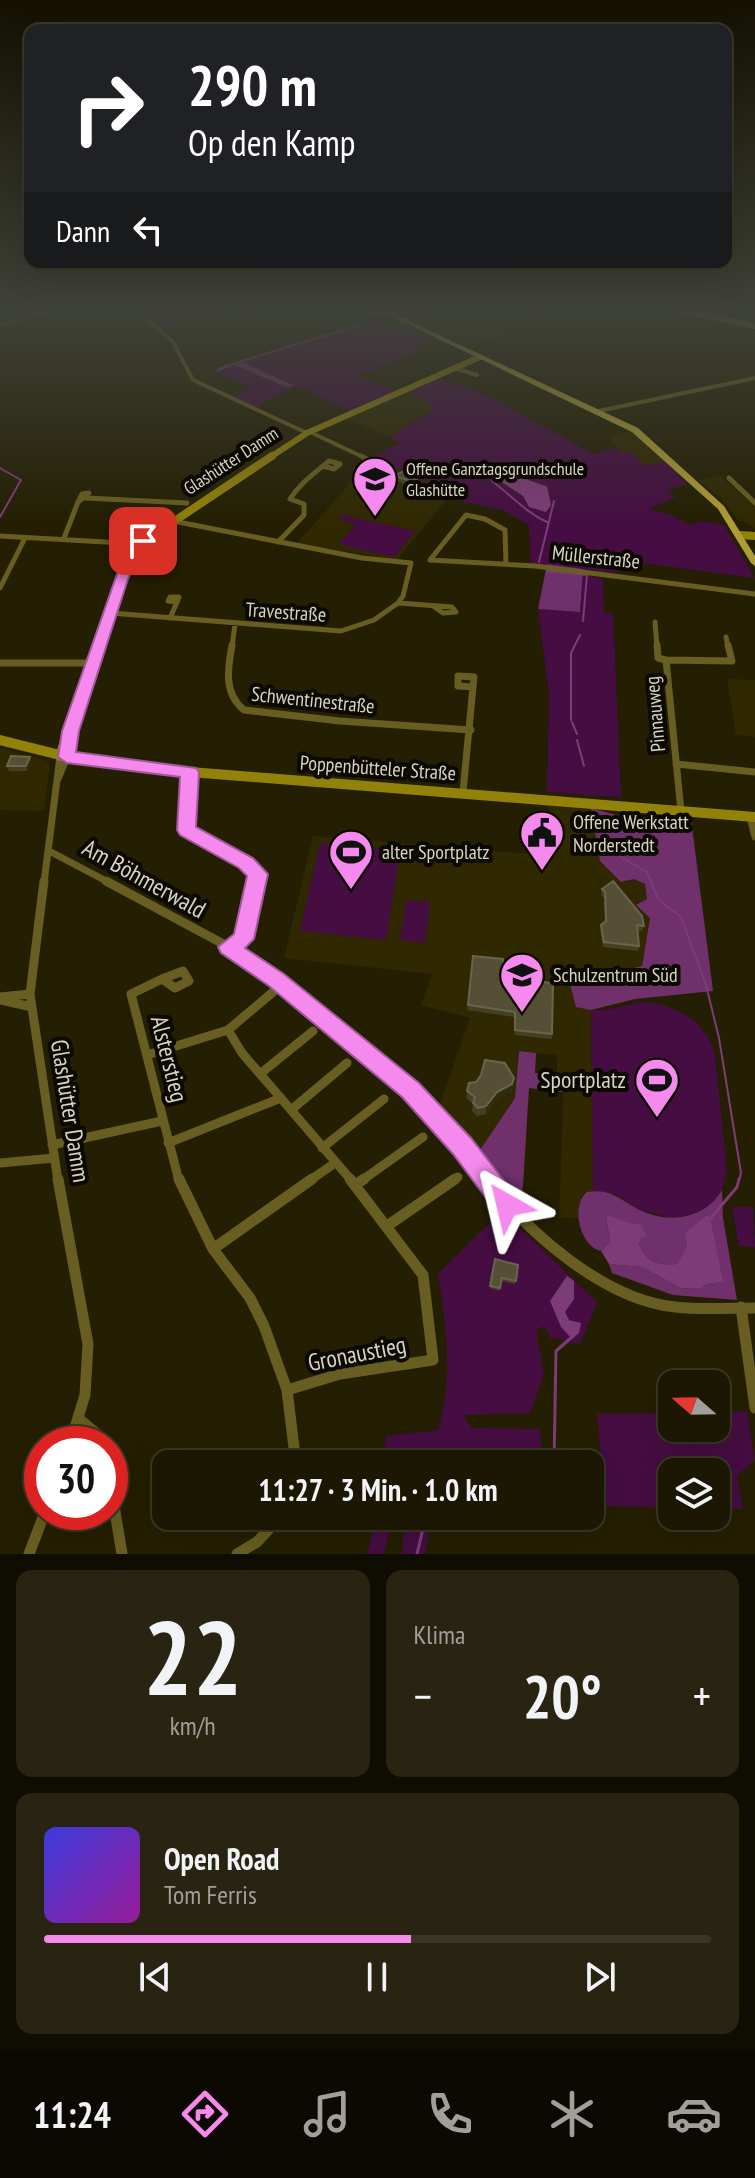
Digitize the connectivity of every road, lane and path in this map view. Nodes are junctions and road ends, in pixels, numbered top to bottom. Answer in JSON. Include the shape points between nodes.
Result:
{"nodes":[{"id":1,"x":197,"y":381,"type":"edge"},
{"id":2,"x":425,"y":381,"type":"edge"},
{"id":3,"x":532,"y":381,"type":"edge"},
{"id":4,"x":743,"y":381,"type":"edge"},
{"id":5,"x":599,"y":411,"type":"junction"},
{"id":6,"x":308,"y":432,"type":"junction"},
{"id":7,"x":372,"y":462,"type":"dead end"},
{"id":8,"x":323,"y":466,"type":"dead end"},
{"id":9,"x":729,"y":478,"type":"dead end"},
{"id":10,"x":187,"y":503,"type":"dead end"},
{"id":11,"x":755,"y":503,"type":"edge"},
{"id":12,"x":173,"y":521,"type":"junction"},
{"id":13,"x":739,"y":535,"type":"junction"},
{"id":14,"x":0,"y":536,"type":"edge"},
{"id":15,"x":755,"y":536,"type":"edge"},
{"id":16,"x":25,"y":538,"type":"junction"},
{"id":17,"x":64,"y":538,"type":"junction"},
{"id":18,"x":278,"y":542,"type":"junction"},
{"id":19,"x":140,"y":544,"type":"junction"},
{"id":20,"x":755,"y":563,"type":"edge"},
{"id":21,"x":506,"y":564,"type":"junction"},
{"id":22,"x":0,"y":588,"type":"edge"},
{"id":23,"x":755,"y":594,"type":"edge"},
{"id":24,"x":177,"y":602,"type":"dead end"},
{"id":25,"x":398,"y":603,"type":"junction"},
{"id":26,"x":433,"y":606,"type":"dead end"},
{"id":27,"x":110,"y":613,"type":"junction"},
{"id":28,"x":170,"y":618,"type":"junction"},
{"id":29,"x":655,"y":622,"type":"dead end"},
{"id":30,"x":235,"y":624,"type":"junction"},
{"id":31,"x":726,"y":637,"type":"dead end"},
{"id":32,"x":666,"y":660,"type":"junction"},
{"id":33,"x":0,"y":663,"type":"edge"},
{"id":34,"x":93,"y":663,"type":"junction"},
{"id":35,"x":474,"y":687,"type":"dead end"},
{"id":36,"x":471,"y":730,"type":"junction"},
{"id":37,"x":0,"y":740,"type":"edge"},
{"id":38,"x":64,"y":756,"type":"junction"},
{"id":39,"x":676,"y":764,"type":"junction"},
{"id":40,"x":190,"y":772,"type":"junction"},
{"id":41,"x":755,"y":772,"type":"edge"},
{"id":42,"x":463,"y":792,"type":"junction"},
{"id":43,"x":681,"y":811,"type":"junction"},
{"id":44,"x":753,"y":817,"type":"edge"},
{"id":45,"x":755,"y":837,"type":"edge"},
{"id":46,"x":49,"y":851,"type":"junction"},
{"id":47,"x":229,"y":947,"type":"junction"},
{"id":48,"x":162,"y":979,"type":"dead end"},
{"id":49,"x":273,"y":992,"type":"dead end"},
{"id":50,"x":30,"y":994,"type":"junction"},
{"id":51,"x":0,"y":998,"type":"edge"},
{"id":52,"x":32,"y":1007,"type":"junction"},
{"id":53,"x":228,"y":1030,"type":"junction"},
{"id":54,"x":313,"y":1031,"type":"dead end"},
{"id":55,"x":147,"y":1055,"type":"junction"},
{"id":56,"x":347,"y":1063,"type":"dead end"},
{"id":57,"x":260,"y":1074,"type":"junction"},
{"id":58,"x":281,"y":1098,"type":"junction"},
{"id":59,"x":384,"y":1099,"type":"dead end"},
{"id":60,"x":291,"y":1110,"type":"junction"},
{"id":61,"x":162,"y":1121,"type":"junction"},
{"id":62,"x":423,"y":1137,"type":"dead end"},
{"id":63,"x":168,"y":1143,"type":"junction"},
{"id":64,"x":52,"y":1145,"type":"junction"},
{"id":65,"x":322,"y":1148,"type":"junction"},
{"id":66,"x":54,"y":1158,"type":"junction"},
{"id":67,"x":0,"y":1163,"type":"edge"},
{"id":68,"x":335,"y":1163,"type":"junction"},
{"id":69,"x":458,"y":1177,"type":"dead end"},
{"id":70,"x":355,"y":1185,"type":"junction"},
{"id":71,"x":387,"y":1226,"type":"junction"},
{"id":72,"x":213,"y":1249,"type":"junction"},
{"id":73,"x":741,"y":1307,"type":"junction"},
{"id":74,"x":755,"y":1308,"type":"edge"},
{"id":75,"x":287,"y":1390,"type":"junction"},
{"id":76,"x":755,"y":1408,"type":"edge"},
{"id":77,"x":79,"y":1419,"type":"junction"},
{"id":78,"x":76,"y":1426,"type":"edge"},
{"id":79,"x":87,"y":1426,"type":"edge"},
{"id":80,"x":294,"y":1450,"type":"edge"},
{"id":81,"x":38,"y":1530,"type":"edge"},
{"id":82,"x":118,"y":1530,"type":"edge"},
{"id":83,"x":268,"y":1530,"type":"edge"},
{"id":84,"x":29,"y":1554,"type":"edge"},
{"id":85,"x":122,"y":1554,"type":"edge"},
{"id":86,"x":237,"y":1554,"type":"edge"}],
"edges":[{"from":1,"to":6,"type":"street"},
{"from":2,"to":6,"type":"street","name":"Glashütter Damm"},
{"from":3,"to":5,"type":"main road"},
{"from":4,"to":5,"type":"street"},
{"from":5,"to":13,"type":"main road","via":[[640,433],[715,502]]},
{"from":6,"to":7,"type":"street","name":"Glashütter Damm"},
{"from":6,"to":12,"type":"street","name":"Glashütter Damm"},
{"from":8,"to":18,"type":"street","via":[[291,495],[304,504],[304,515]]},
{"from":9,"to":11,"type":"street"},
{"from":10,"to":17,"type":"street","via":[[86,498],[78,502]]},
{"from":12,"to":18,"type":"street"},
{"from":12,"to":19,"type":"street","name":"Glashütter Damm"},
{"from":13,"to":15,"type":"street"},
{"from":13,"to":20,"type":"main road"},
{"from":14,"to":16,"type":"street"},
{"from":16,"to":17,"type":"street"},
{"from":16,"to":22,"type":"street"},
{"from":17,"to":19,"type":"street"},
{"from":18,"to":25,"type":"street","via":[[411,563]]},
{"from":19,"to":27,"type":"street","name":"Glashütter Damm","via":[[131,554]]},
{"from":21,"to":21,"type":"street","name":"Müllerstraße","via":[[432,563],[432,556],[466,515],[505,530]]},
{"from":21,"to":23,"type":"street","name":"Müllerstraße"},
{"from":24,"to":28,"type":"street"},
{"from":25,"to":26,"type":"street"},
{"from":25,"to":30,"type":"street","name":"Travestraße","via":[[374,620],[341,631]]},
{"from":27,"to":28,"type":"street","name":"Travestraße"},
{"from":27,"to":34,"type":"street","name":"Glashütter Damm"},
{"from":28,"to":30,"type":"street","name":"Travestraße"},
{"from":29,"to":32,"type":"street","name":"Pinnauweg","via":[[658,658]]},
{"from":30,"to":36,"type":"street","name":"Schwentinestraße","via":[[228,694],[235,706],[340,721]]},
{"from":31,"to":32,"type":"street","name":"Pinnauweg","via":[[732,661]]},
{"from":32,"to":39,"type":"street","name":"Pinnauweg"},
{"from":33,"to":34,"type":"street"},
{"from":34,"to":38,"type":"street","name":"Glashütter Damm"},
{"from":35,"to":36,"type":"street"},
{"from":36,"to":42,"type":"street"},
{"from":37,"to":38,"type":"street","name":"Poppenbütteler Straße"},
{"from":38,"to":40,"type":"street","name":"Poppenbütteler Straße"},
{"from":38,"to":46,"type":"street","name":"Glashütter Damm"},
{"from":39,"to":41,"type":"street","name":"Pinnauweg"},
{"from":39,"to":43,"type":"street","name":"Pinnauweg"},
{"from":40,"to":42,"type":"street","name":"Poppenbütteler Straße"},
{"from":40,"to":47,"type":"street","via":[[187,830],[258,874],[243,939]]},
{"from":42,"to":43,"type":"street","name":"Poppenbütteler Straße"},
{"from":43,"to":44,"type":"street","name":"Poppenbütteler Straße"},
{"from":44,"to":45,"type":"street"},
{"from":46,"to":47,"type":"street","name":"Am Böhmerwald"},
{"from":46,"to":50,"type":"street","name":"Glashütter Damm"},
{"from":47,"to":73,"type":"street","name":"Am Böhmerwald","via":[[410,1090],[507,1205],[577,1266],[609,1287],[673,1307]]},
{"from":48,"to":55,"type":"street","name":"Alsterstieg","via":[[131,994]]},
{"from":49,"to":53,"type":"street"},
{"from":50,"to":51,"type":"street"},
{"from":50,"to":52,"type":"street","name":"Glashütter Damm"},
{"from":51,"to":52,"type":"street"},
{"from":52,"to":64,"type":"street","name":"Glashütter Damm"},
{"from":53,"to":55,"type":"street"},
{"from":53,"to":57,"type":"street","name":"Gronaustieg"},
{"from":54,"to":57,"type":"street"},
{"from":55,"to":61,"type":"street","name":"Alsterstieg"},
{"from":56,"to":60,"type":"street"},
{"from":57,"to":58,"type":"street","name":"Gronaustieg"},
{"from":58,"to":60,"type":"street","name":"Gronaustieg"},
{"from":58,"to":63,"type":"street"},
{"from":59,"to":65,"type":"street"},
{"from":60,"to":65,"type":"street","name":"Gronaustieg"},
{"from":61,"to":63,"type":"street","name":"Alsterstieg"},
{"from":61,"to":64,"type":"street","name":"Alsterstieg"},
{"from":62,"to":70,"type":"street"},
{"from":63,"to":72,"type":"street","name":"Alsterstieg","via":[[188,1203]]},
{"from":64,"to":66,"type":"street","name":"Glashütter Damm"},
{"from":65,"to":68,"type":"street","name":"Gronaustieg"},
{"from":66,"to":67,"type":"street"},
{"from":66,"to":77,"type":"street","name":"Glashütter Damm","via":[[88,1344],[90,1365]]},
{"from":68,"to":70,"type":"street","name":"Gronaustieg"},
{"from":68,"to":72,"type":"street"},
{"from":69,"to":71,"type":"street"},
{"from":70,"to":71,"type":"street","name":"Gronaustieg"},
{"from":71,"to":75,"type":"street","name":"Gronaustieg","via":[[423,1275],[433,1360],[330,1376]]},
{"from":72,"to":75,"type":"street","name":"Alsterstieg","via":[[250,1298]]},
{"from":73,"to":74,"type":"street","name":"Am Böhmerwald"},
{"from":73,"to":76,"type":"street"},
{"from":75,"to":80,"type":"street","name":"Alsterstieg"},
{"from":77,"to":78,"type":"street","name":"Glashütter Damm"},
{"from":77,"to":79,"type":"street"},
{"from":81,"to":84,"type":"street"},
{"from":82,"to":85,"type":"street"},
{"from":83,"to":86,"type":"street"}]}
